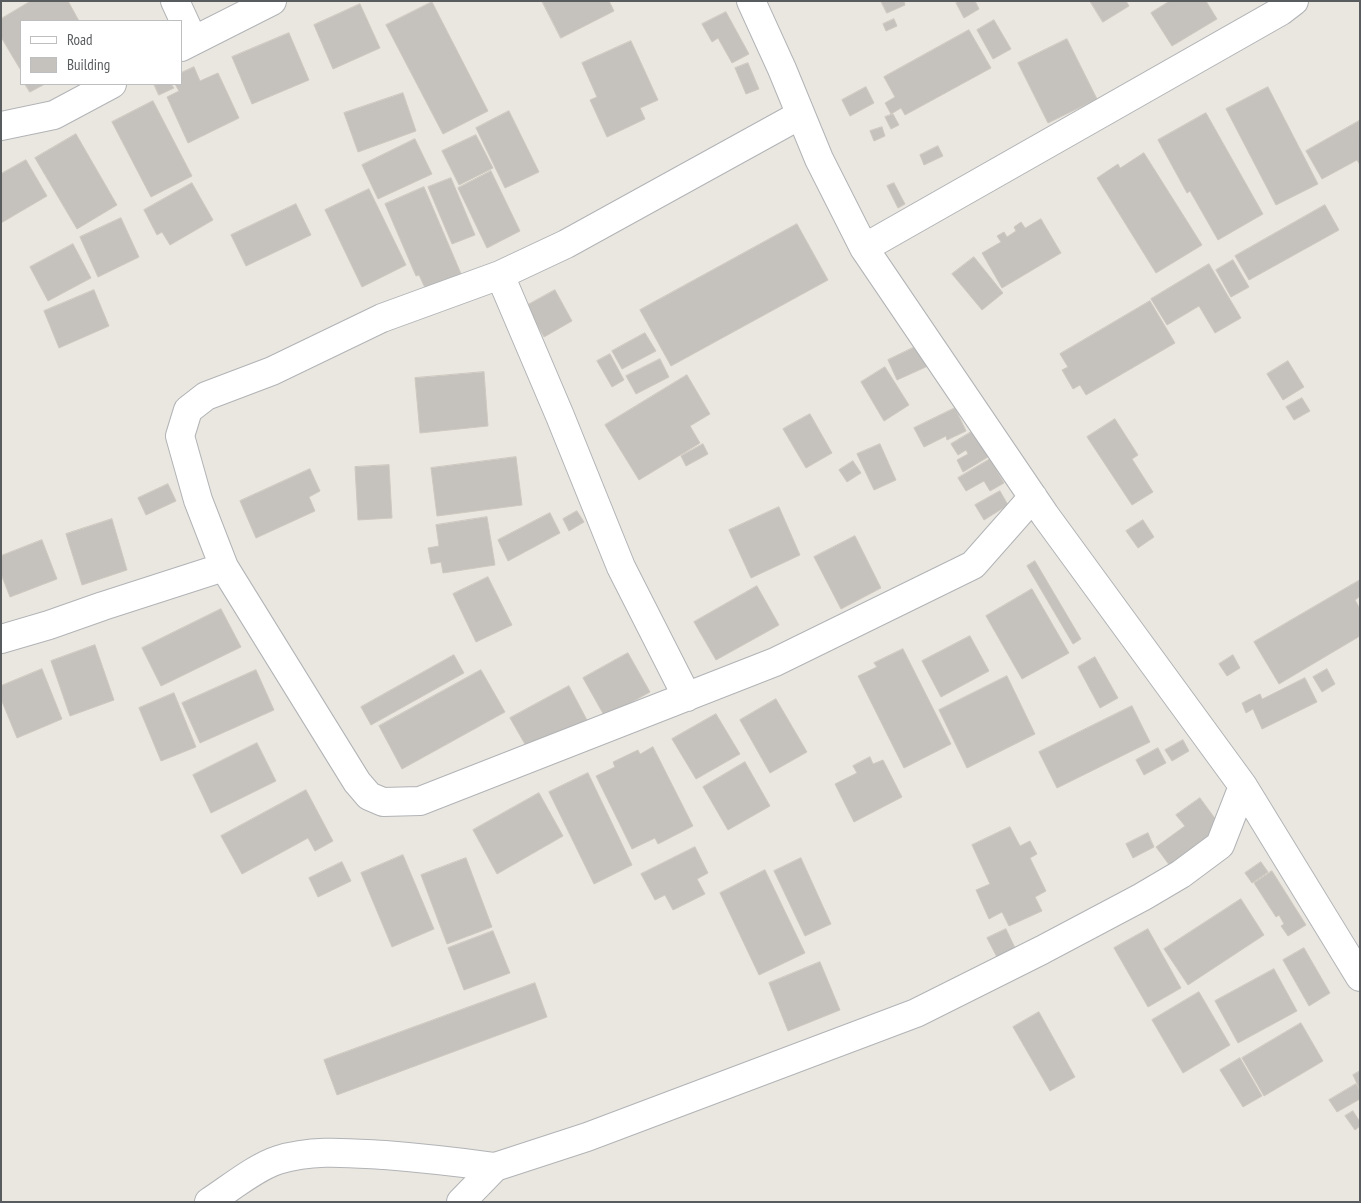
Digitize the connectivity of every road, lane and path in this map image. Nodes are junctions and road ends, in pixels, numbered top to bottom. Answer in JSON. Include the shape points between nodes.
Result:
{"nodes":[{"id":1,"x":175,"y":1,"type":"edge"},
{"id":2,"x":272,"y":1,"type":"edge"},
{"id":3,"x":751,"y":1,"type":"edge"},
{"id":4,"x":1294,"y":1,"type":"edge"},
{"id":5,"x":180,"y":20,"type":"edge"},
{"id":6,"x":182,"y":26,"type":"edge"},
{"id":7,"x":187,"y":44,"type":"edge"},
{"id":8,"x":110,"y":85,"type":"edge"},
{"id":9,"x":800,"y":115,"type":"junction"},
{"id":10,"x":1,"y":126,"type":"edge"},
{"id":11,"x":864,"y":248,"type":"junction"},
{"id":12,"x":500,"y":275,"type":"junction"},
{"id":13,"x":1033,"y":497,"type":"junction"},
{"id":14,"x":224,"y":567,"type":"junction"},
{"id":15,"x":1,"y":639,"type":"edge"},
{"id":16,"x":687,"y":696,"type":"junction"},
{"id":17,"x":1243,"y":786,"type":"junction"},
{"id":18,"x":1360,"y":977,"type":"edge"},
{"id":19,"x":495,"y":1167,"type":"junction"},
{"id":20,"x":209,"y":1202,"type":"edge"},
{"id":21,"x":461,"y":1202,"type":"edge"}],
"edges":[{"from":1,"to":5,"type":"street"},
{"from":2,"to":7,"type":"street"},
{"from":3,"to":9,"type":"street"},
{"from":4,"to":11,"type":"street"},
{"from":6,"to":7,"type":"street"},
{"from":8,"to":10,"type":"street","via":[[54,115]]},
{"from":9,"to":11,"type":"street"},
{"from":9,"to":12,"type":"street","via":[[566,244]]},
{"from":11,"to":13,"type":"street"},
{"from":12,"to":14,"type":"street","via":[[382,318],[272,371],[206,396],[188,410],[180,436],[198,500]]},
{"from":12,"to":16,"type":"street","via":[[621,567]]},
{"from":13,"to":16,"type":"street","via":[[973,565],[775,662]]},
{"from":13,"to":17,"type":"street"},
{"from":14,"to":15,"type":"street"},
{"from":14,"to":16,"type":"street","via":[[357,782],[369,796],[382,802],[420,801]]},
{"from":17,"to":18,"type":"street"},
{"from":17,"to":19,"type":"street","via":[[1220,845],[1181,874],[1042,950],[916,1013],[587,1137]]},
{"from":19,"to":20,"type":"street","via":[[339,1152],[308,1154],[277,1160]]},
{"from":19,"to":21,"type":"street"}]}
